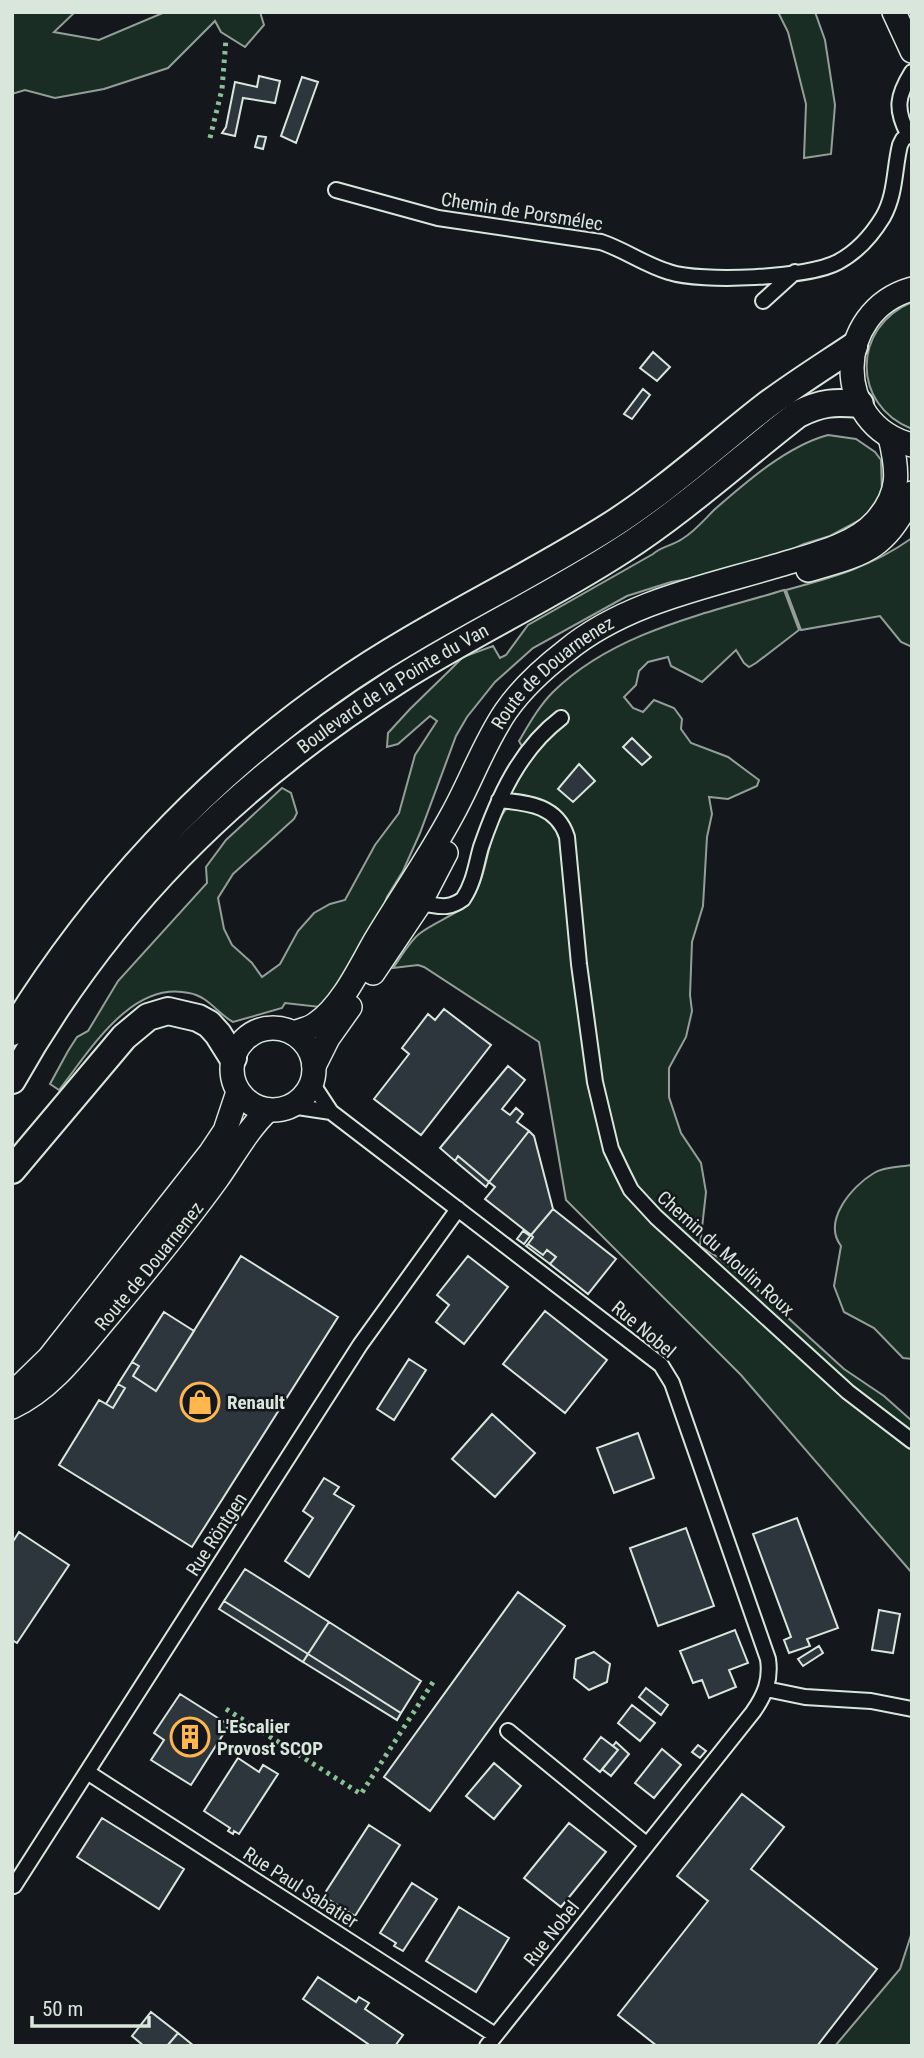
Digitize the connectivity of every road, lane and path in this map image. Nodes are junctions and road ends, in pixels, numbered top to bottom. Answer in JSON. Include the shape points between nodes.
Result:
{"nodes":[{"id":1,"x":896,"y":12,"type":"edge"},
{"id":2,"x":912,"y":33,"type":"edge"},
{"id":3,"x":912,"y":51,"type":"edge"},
{"id":4,"x":912,"y":72,"type":"edge"},
{"id":5,"x":910,"y":134,"type":"edge"},
{"id":6,"x":336,"y":190,"type":"dead end"},
{"id":7,"x":795,"y":272,"type":"junction"},
{"id":8,"x":911,"y":288,"type":"edge"},
{"id":9,"x":763,"y":300,"type":"dead end"},
{"id":10,"x":854,"y":346,"type":"junction"},
{"id":11,"x":860,"y":404,"type":"junction"},
{"id":12,"x":901,"y":441,"type":"edge"},
{"id":13,"x":912,"y":493,"type":"edge"},
{"id":14,"x":561,"y":718,"type":"dead end"},
{"id":15,"x":499,"y":800,"type":"junction"},
{"id":16,"x":420,"y":903,"type":"junction"},
{"id":17,"x":395,"y":909,"type":"junction"},
{"id":18,"x":12,"y":1032,"type":"edge"},
{"id":19,"x":293,"y":1033,"type":"junction"},
{"id":20,"x":233,"y":1058,"type":"junction"},
{"id":21,"x":313,"y":1074,"type":"junction"},
{"id":22,"x":12,"y":1080,"type":"edge"},
{"id":23,"x":238,"y":1092,"type":"junction"},
{"id":24,"x":291,"y":1106,"type":"junction"},
{"id":25,"x":268,"y":1110,"type":"junction"},
{"id":26,"x":331,"y":1112,"type":"junction"},
{"id":27,"x":12,"y":1170,"type":"edge"},
{"id":28,"x":458,"y":1209,"type":"junction"},
{"id":29,"x":12,"y":1394,"type":"edge"},
{"id":30,"x":12,"y":1407,"type":"edge"},
{"id":31,"x":912,"y":1441,"type":"edge"},
{"id":32,"x":766,"y":1689,"type":"junction"},
{"id":33,"x":912,"y":1709,"type":"edge"},
{"id":34,"x":508,"y":1731,"type":"dead end"},
{"id":35,"x":87,"y":1772,"type":"junction"},
{"id":36,"x":646,"y":1844,"type":"junction"},
{"id":37,"x":14,"y":1886,"type":"dead end"},
{"id":38,"x":491,"y":2040,"type":"edge"}],
"edges":[{"from":1,"to":2,"type":"main road"},
{"from":1,"to":3,"type":"main road"},
{"from":4,"to":5,"type":"street","name":"Chemin de Porsmélec","via":[[899,102],[900,119]]},
{"from":5,"to":7,"type":"street","name":"Chemin de Porsmélec","via":[[900,145],[883,218],[864,242],[836,264]]},
{"from":6,"to":7,"type":"street","name":"Chemin de Porsmélec","via":[[438,218],[601,242],[671,273],[698,278]]},
{"from":7,"to":9,"type":"street"},
{"from":8,"to":10,"type":"main road","via":[[880,305]]},
{"from":10,"to":11,"type":"main road","via":[[852,375]]},
{"from":10,"to":18,"type":"highway","name":"Boulevard de la Pointe du Van","via":[[764,408],[637,508],[389,653],[250,753],[182,816],[116,887],[67,949]]},
{"from":11,"to":12,"type":"main road","via":[[878,428]]},
{"from":11,"to":22,"type":"highway","name":"Boulevard de la Pointe du Van","via":[[829,402],[798,414],[622,550],[399,679],[291,754],[223,811],[130,908],[64,995]]},
{"from":12,"to":17,"type":"main road","name":"Route de Douarnenez","via":[[896,485],[883,513],[865,531],[801,559],[626,615],[588,635],[541,672],[498,724],[436,845]]},
{"from":13,"to":16,"type":"main road","name":"Route de Douarnenez","via":[[902,516],[868,551],[638,624],[571,663],[536,697],[510,732]]},
{"from":14,"to":15,"type":"street","via":[[522,759]]},
{"from":15,"to":16,"type":"street","via":[[463,898],[447,906]]},
{"from":15,"to":31,"type":"street","name":"Chemin du Moulin Roux","via":[[536,805],[564,826],[595,1082],[611,1149],[631,1190],[848,1392]]},
{"from":16,"to":17,"type":"street"},
{"from":16,"to":21,"type":"main road","name":"Route de Douarnenez","via":[[328,1038]]},
{"from":17,"to":19,"type":"main road","name":"Route de Douarnenez","via":[[331,1010],[317,1024]]},
{"from":19,"to":20,"type":"main road","via":[[281,1028],[257,1031],[246,1037]]},
{"from":19,"to":21,"type":"main road","via":[[311,1053]]},
{"from":20,"to":23,"type":"main road","via":[[232,1076]]},
{"from":20,"to":27,"type":"highway","via":[[218,1034],[198,1018],[168,1011],[148,1017],[124,1037]]},
{"from":21,"to":24,"type":"main road","via":[[307,1092]]},
{"from":21,"to":26,"type":"street","name":"Rue Nobel"},
{"from":23,"to":25,"type":"main road","via":[[246,1101]]},
{"from":23,"to":29,"type":"main road","name":"Route de Douarnenez","via":[[225,1131],[211,1152],[49,1359]]},
{"from":24,"to":25,"type":"main road"},
{"from":24,"to":26,"type":"street","name":"Rue Nobel"},
{"from":25,"to":30,"type":"main road","name":"Route de Douarnenez","via":[[180,1228],[88,1339],[43,1388]]},
{"from":26,"to":28,"type":"street","name":"Rue Nobel"},
{"from":28,"to":32,"type":"street","name":"Rue Nobel","via":[[646,1352],[666,1373],[768,1659]]},
{"from":28,"to":35,"type":"street","name":"Rue Röntgen","via":[[360,1345]]},
{"from":32,"to":33,"type":"street"},
{"from":32,"to":36,"type":"street","name":"Rue Nobel"},
{"from":34,"to":36,"type":"street"},
{"from":35,"to":37,"type":"street","name":"Rue Röntgen"},
{"from":35,"to":38,"type":"street","name":"Rue Paul Sabatier"},
{"from":36,"to":38,"type":"street","name":"Rue Nobel"}]}
